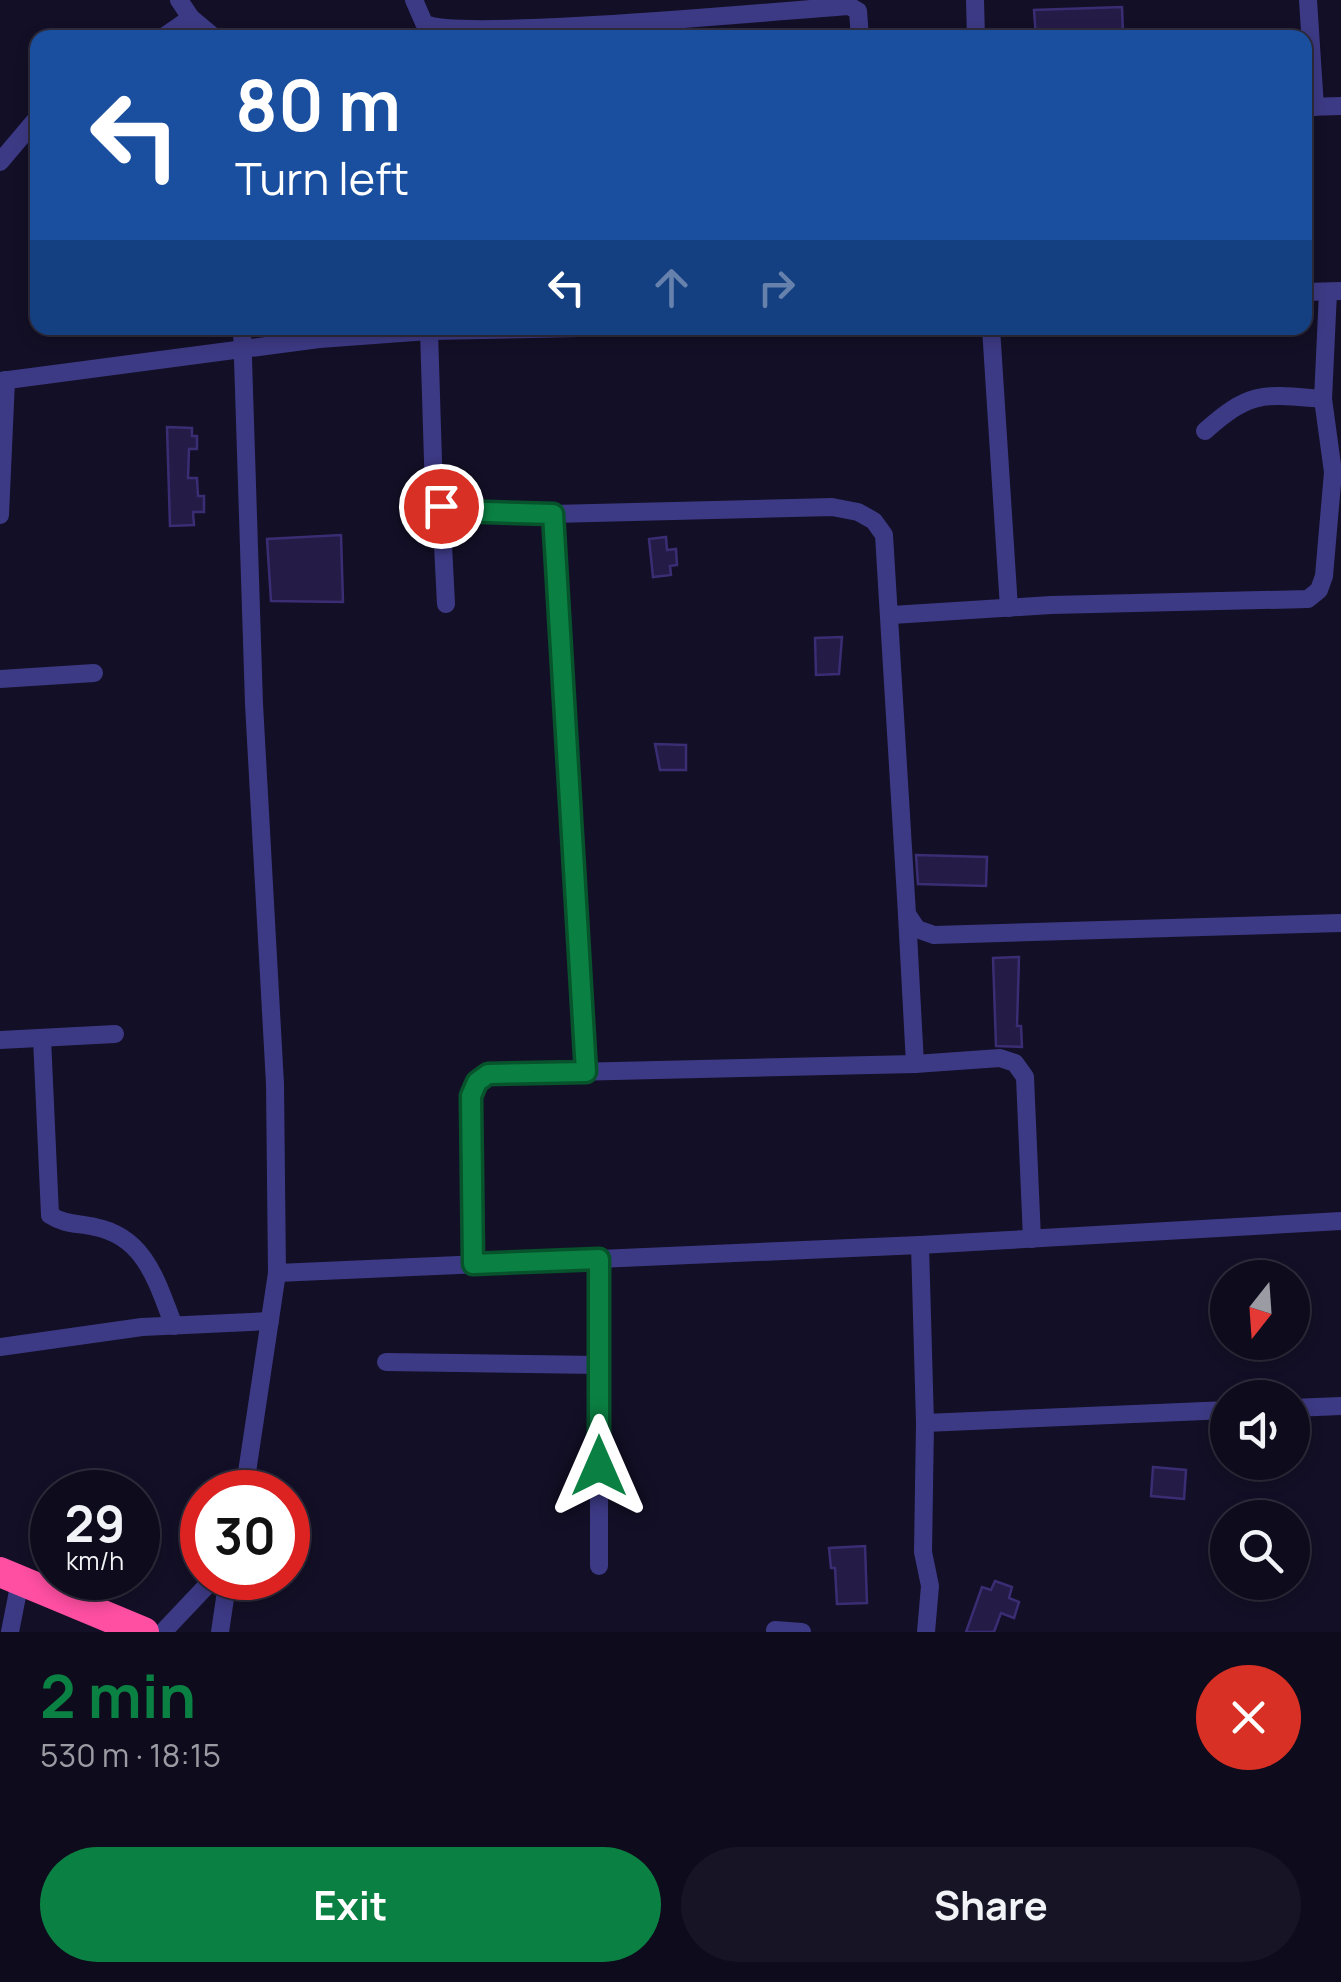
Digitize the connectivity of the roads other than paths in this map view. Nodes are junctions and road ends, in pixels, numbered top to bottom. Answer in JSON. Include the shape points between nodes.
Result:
{"nodes":[{"id":1,"x":179,"y":0,"type":"edge"},
{"id":2,"x":414,"y":0,"type":"edge"},
{"id":3,"x":975,"y":0,"type":"edge"},
{"id":4,"x":1308,"y":0,"type":"edge"},
{"id":5,"x":191,"y":18,"type":"junction"},
{"id":6,"x":174,"y":30,"type":"edge"},
{"id":7,"x":205,"y":30,"type":"edge"},
{"id":8,"x":472,"y":30,"type":"edge"},
{"id":9,"x":560,"y":30,"type":"edge"},
{"id":10,"x":859,"y":30,"type":"edge"},
{"id":11,"x":976,"y":30,"type":"edge"},
{"id":12,"x":1309,"y":30,"type":"edge"},
{"id":13,"x":1341,"y":106,"type":"edge"},
{"id":14,"x":1312,"y":107,"type":"edge"},
{"id":15,"x":30,"y":126,"type":"edge"},
{"id":16,"x":0,"y":162,"type":"edge"},
{"id":17,"x":1335,"y":291,"type":"edge"},
{"id":18,"x":242,"y":335,"type":"edge"},
{"id":19,"x":381,"y":335,"type":"edge"},
{"id":20,"x":429,"y":335,"type":"edge"},
{"id":21,"x":991,"y":335,"type":"edge"},
{"id":22,"x":242,"y":352,"type":"junction"},
{"id":23,"x":3,"y":380,"type":"edge"},
{"id":24,"x":1323,"y":399,"type":"junction"},
{"id":25,"x":1206,"y":432,"type":"dead end"},
{"id":26,"x":1337,"y":472,"type":"edge"},
{"id":27,"x":441,"y":506,"type":"junction"},
{"id":28,"x":553,"y":514,"type":"junction"},
{"id":29,"x":0,"y":515,"type":"edge"},
{"id":30,"x":446,"y":604,"type":"dead end"},
{"id":31,"x":1009,"y":608,"type":"junction"},
{"id":32,"x":892,"y":615,"type":"junction"},
{"id":33,"x":94,"y":673,"type":"dead end"},
{"id":34,"x":0,"y":679,"type":"edge"},
{"id":35,"x":907,"y":914,"type":"junction"},
{"id":36,"x":1341,"y":923,"type":"edge"},
{"id":37,"x":115,"y":1034,"type":"dead end"},
{"id":38,"x":42,"y":1038,"type":"junction"},
{"id":39,"x":0,"y":1040,"type":"edge"},
{"id":40,"x":915,"y":1064,"type":"junction"},
{"id":41,"x":586,"y":1072,"type":"junction"},
{"id":42,"x":1341,"y":1221,"type":"edge"},
{"id":43,"x":1032,"y":1238,"type":"junction"},
{"id":44,"x":920,"y":1244,"type":"junction"},
{"id":45,"x":599,"y":1259,"type":"junction"},
{"id":46,"x":473,"y":1264,"type":"junction"},
{"id":47,"x":277,"y":1273,"type":"junction"},
{"id":48,"x":270,"y":1321,"type":"junction"},
{"id":49,"x":174,"y":1326,"type":"junction"},
{"id":50,"x":0,"y":1346,"type":"edge"},
{"id":51,"x":386,"y":1362,"type":"dead end"},
{"id":52,"x":599,"y":1365,"type":"junction"},
{"id":53,"x":1341,"y":1406,"type":"edge"},
{"id":54,"x":1310,"y":1407,"type":"edge"},
{"id":55,"x":1210,"y":1411,"type":"edge"},
{"id":56,"x":925,"y":1423,"type":"junction"},
{"id":57,"x":247,"y":1470,"type":"edge"},
{"id":58,"x":599,"y":1566,"type":"dead end"},
{"id":59,"x":10,"y":1577,"type":"edge"},
{"id":60,"x":193,"y":1600,"type":"edge"},
{"id":61,"x":225,"y":1600,"type":"edge"},
{"id":62,"x":775,"y":1630,"type":"edge"},
{"id":63,"x":10,"y":1632,"type":"edge"},
{"id":64,"x":144,"y":1632,"type":"edge"},
{"id":65,"x":163,"y":1632,"type":"edge"},
{"id":66,"x":220,"y":1632,"type":"edge"},
{"id":67,"x":802,"y":1632,"type":"edge"},
{"id":68,"x":926,"y":1632,"type":"edge"}],
"edges":[{"from":1,"to":5,"type":"street"},
{"from":2,"to":8,"type":"street","via":[[424,23]]},
{"from":3,"to":11,"type":"street"},
{"from":4,"to":12,"type":"street"},
{"from":5,"to":6,"type":"street"},
{"from":5,"to":7,"type":"street"},
{"from":9,"to":10,"type":"street","via":[[849,6],[858,11]]},
{"from":13,"to":14,"type":"street"},
{"from":15,"to":16,"type":"street"},
{"from":17,"to":24,"type":"street"},
{"from":18,"to":22,"type":"street"},
{"from":19,"to":22,"type":"street"},
{"from":20,"to":27,"type":"street","via":[[434,493]]},
{"from":21,"to":31,"type":"street"},
{"from":22,"to":23,"type":"street"},
{"from":22,"to":47,"type":"street","via":[[275,1084]]},
{"from":23,"to":29,"type":"street"},
{"from":24,"to":25,"type":"street","via":[[1245,399]]},
{"from":24,"to":26,"type":"street"},
{"from":26,"to":31,"type":"street","via":[[1324,576],[1308,599]]},
{"from":27,"to":28,"type":"street"},
{"from":27,"to":30,"type":"street"},
{"from":28,"to":32,"type":"street","via":[[832,507],[858,512],[884,535]]},
{"from":28,"to":41,"type":"street"},
{"from":31,"to":32,"type":"street"},
{"from":32,"to":35,"type":"street"},
{"from":33,"to":34,"type":"street"},
{"from":35,"to":36,"type":"street","via":[[918,929],[934,935]]},
{"from":35,"to":40,"type":"street"},
{"from":37,"to":38,"type":"street"},
{"from":38,"to":39,"type":"street"},
{"from":38,"to":49,"type":"street","via":[[50,1215],[118,1233],[137,1247]]},
{"from":40,"to":41,"type":"street"},
{"from":40,"to":43,"type":"street","via":[[1000,1058],[1015,1063],[1025,1077]]},
{"from":41,"to":46,"type":"street","via":[[488,1074],[477,1082],[471,1096]]},
{"from":42,"to":43,"type":"street"},
{"from":43,"to":44,"type":"street"},
{"from":44,"to":45,"type":"street"},
{"from":44,"to":56,"type":"street"},
{"from":45,"to":46,"type":"street"},
{"from":45,"to":52,"type":"street"},
{"from":46,"to":47,"type":"street"},
{"from":47,"to":48,"type":"street"},
{"from":48,"to":49,"type":"street"},
{"from":48,"to":57,"type":"street"},
{"from":49,"to":50,"type":"street"},
{"from":51,"to":52,"type":"street"},
{"from":52,"to":58,"type":"street"},
{"from":53,"to":54,"type":"street"},
{"from":55,"to":56,"type":"street"},
{"from":56,"to":68,"type":"street"},
{"from":59,"to":63,"type":"street"},
{"from":59,"to":64,"type":"highway"},
{"from":60,"to":65,"type":"street"},
{"from":61,"to":66,"type":"street"},
{"from":62,"to":67,"type":"street"}]}
